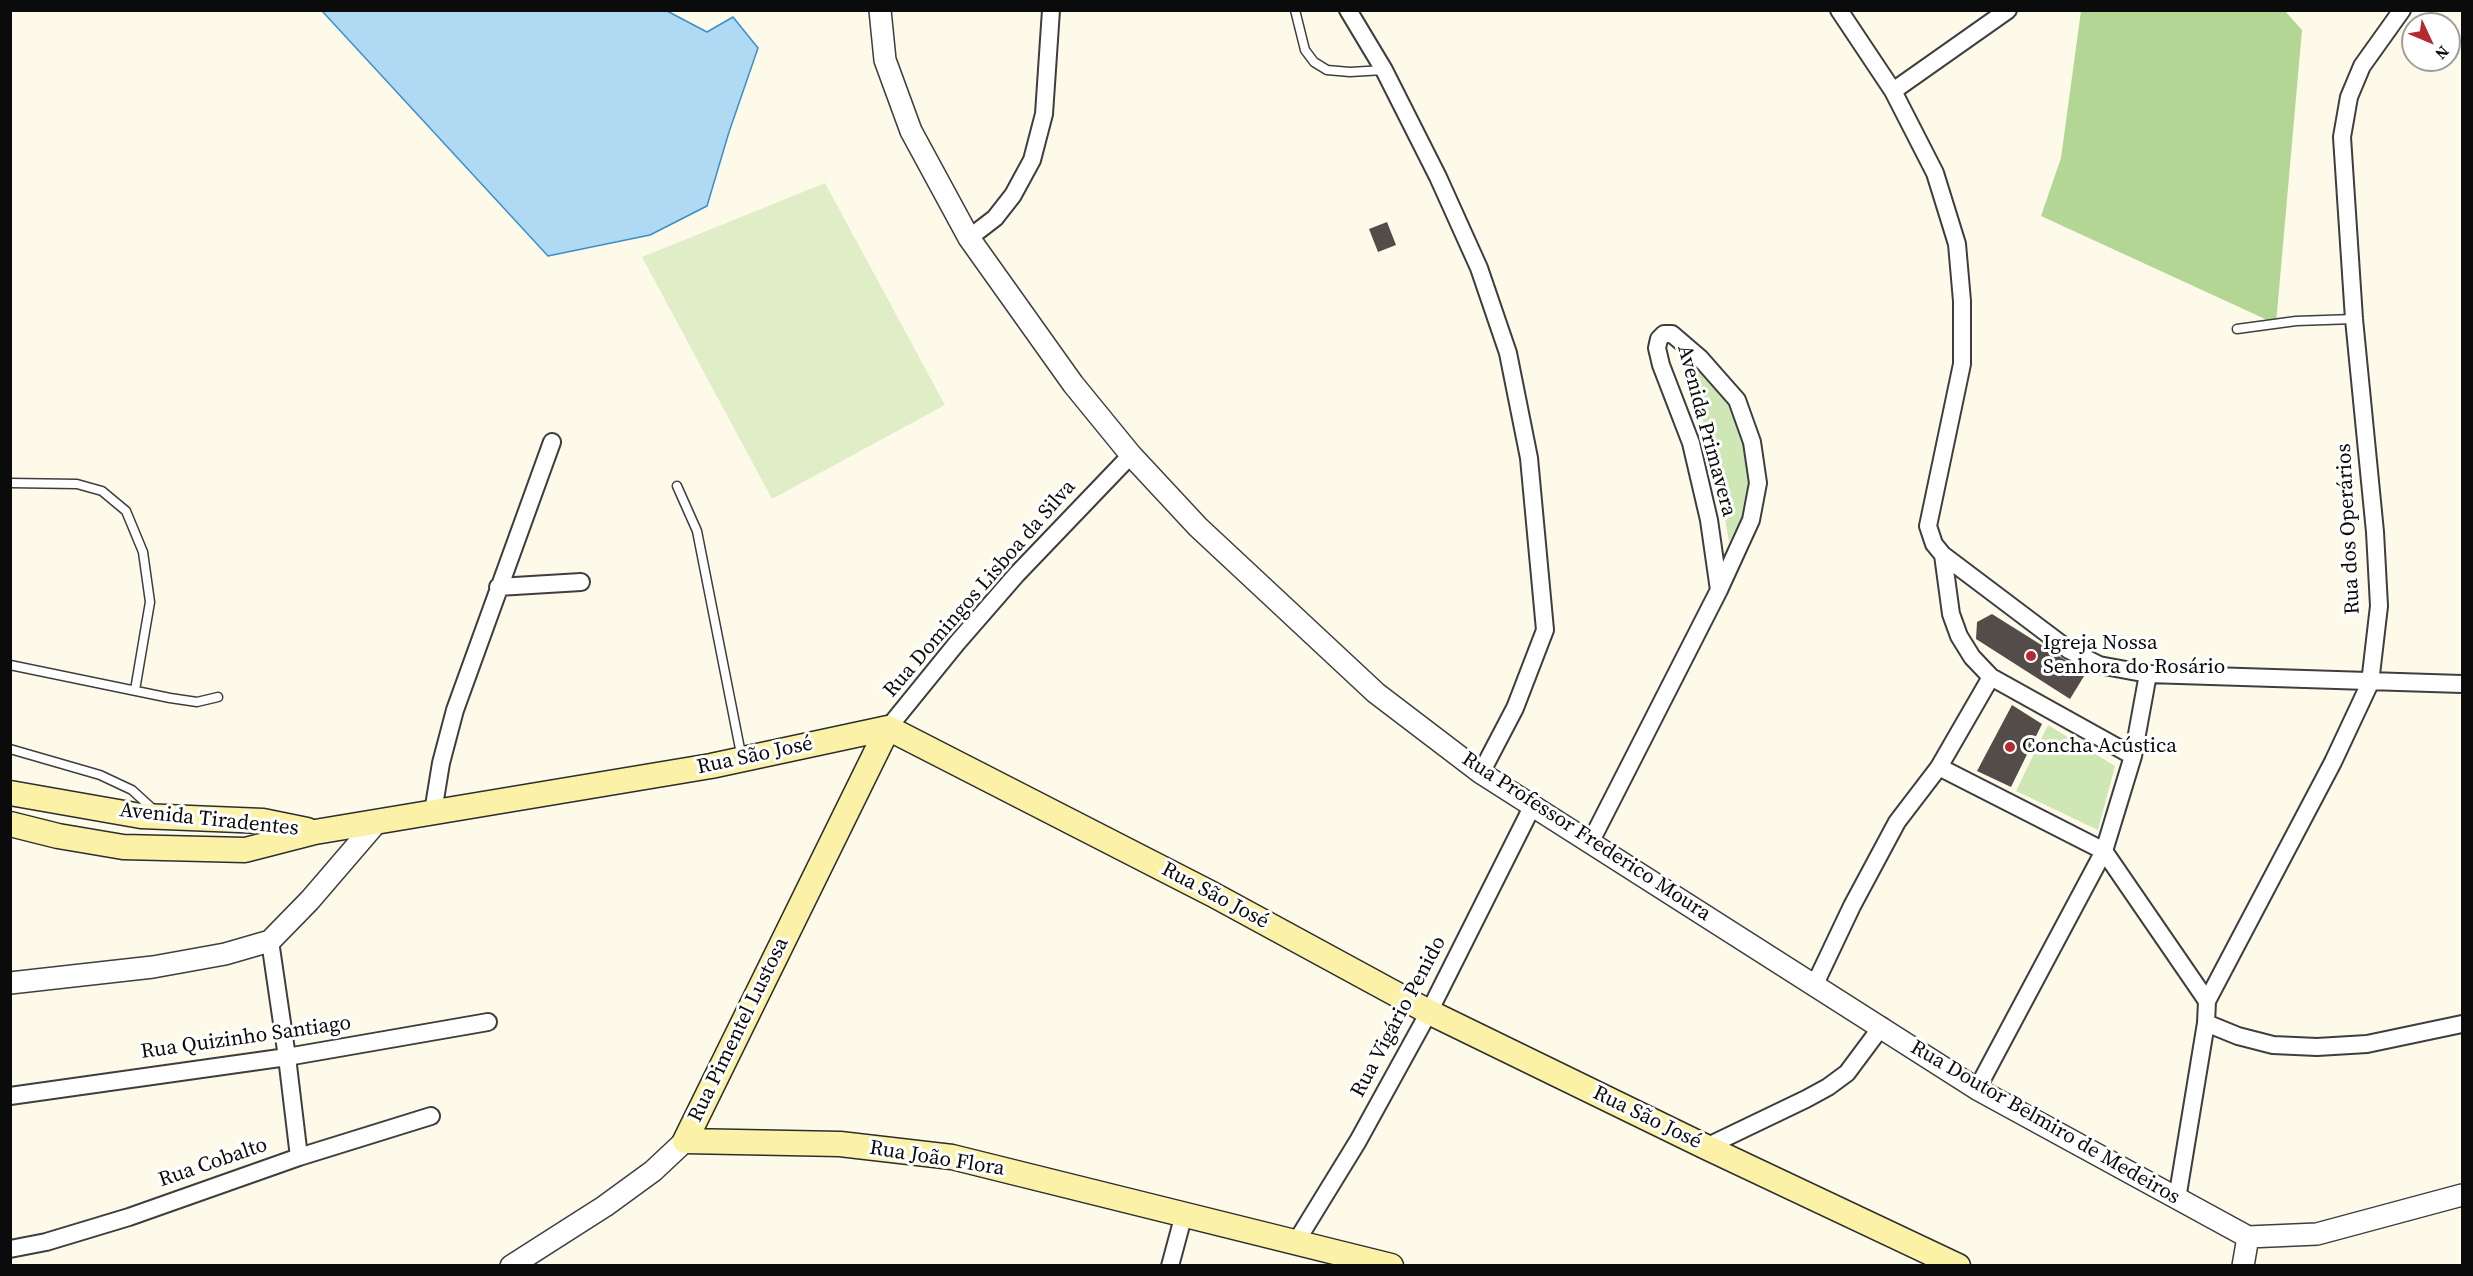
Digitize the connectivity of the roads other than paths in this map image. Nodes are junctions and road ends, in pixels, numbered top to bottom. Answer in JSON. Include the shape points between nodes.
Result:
{"nodes":[{"id":1,"x":880,"y":10,"type":"edge"},
{"id":2,"x":1051,"y":10,"type":"edge"},
{"id":3,"x":1295,"y":10,"type":"edge"},
{"id":4,"x":1348,"y":10,"type":"edge"},
{"id":5,"x":2008,"y":10,"type":"edge"},
{"id":6,"x":2402,"y":10,"type":"edge"},
{"id":7,"x":1837,"y":11,"type":"edge"},
{"id":8,"x":1384,"y":70,"type":"junction"},
{"id":9,"x":1893,"y":91,"type":"junction"},
{"id":10,"x":969,"y":238,"type":"junction"},
{"id":11,"x":2354,"y":319,"type":"junction"},
{"id":12,"x":2237,"y":329,"type":"dead end"},
{"id":13,"x":552,"y":442,"type":"dead end"},
{"id":14,"x":1131,"y":455,"type":"junction"},
{"id":15,"x":10,"y":483,"type":"edge"},
{"id":16,"x":677,"y":486,"type":"dead end"},
{"id":17,"x":1943,"y":555,"type":"junction"},
{"id":18,"x":581,"y":582,"type":"dead end"},
{"id":19,"x":498,"y":587,"type":"junction"},
{"id":20,"x":1719,"y":590,"type":"junction"},
{"id":21,"x":10,"y":665,"type":"edge"},
{"id":22,"x":2148,"y":674,"type":"junction"},
{"id":23,"x":1991,"y":677,"type":"junction"},
{"id":24,"x":2370,"y":682,"type":"junction"},
{"id":25,"x":2463,"y":684,"type":"edge"},
{"id":26,"x":135,"y":690,"type":"junction"},
{"id":27,"x":218,"y":698,"type":"dead end"},
{"id":28,"x":888,"y":728,"type":"junction"},
{"id":29,"x":10,"y":750,"type":"edge"},
{"id":30,"x":2133,"y":756,"type":"junction"},
{"id":31,"x":742,"y":759,"type":"junction"},
{"id":32,"x":1939,"y":767,"type":"junction"},
{"id":33,"x":1480,"y":773,"type":"junction"},
{"id":34,"x":10,"y":793,"type":"edge"},
{"id":35,"x":1532,"y":807,"type":"junction"},
{"id":36,"x":433,"y":812,"type":"junction"},
{"id":37,"x":160,"y":816,"type":"junction"},
{"id":38,"x":377,"y":822,"type":"junction"},
{"id":39,"x":10,"y":824,"type":"edge"},
{"id":40,"x":315,"y":832,"type":"junction"},
{"id":41,"x":1591,"y":841,"type":"junction"},
{"id":42,"x":2104,"y":851,"type":"junction"},
{"id":43,"x":270,"y":941,"type":"junction"},
{"id":44,"x":10,"y":983,"type":"edge"},
{"id":45,"x":1815,"y":984,"type":"junction"},
{"id":46,"x":2206,"y":1001,"type":"junction"},
{"id":47,"x":1429,"y":1012,"type":"junction"},
{"id":48,"x":488,"y":1022,"type":"dead end"},
{"id":49,"x":2206,"y":1023,"type":"junction"},
{"id":50,"x":2463,"y":1024,"type":"edge"},
{"id":51,"x":1882,"y":1026,"type":"junction"},
{"id":52,"x":287,"y":1058,"type":"junction"},
{"id":53,"x":1977,"y":1089,"type":"junction"},
{"id":54,"x":10,"y":1096,"type":"edge"},
{"id":55,"x":430,"y":1116,"type":"dead end"},
{"id":56,"x":685,"y":1141,"type":"junction"},
{"id":57,"x":1706,"y":1147,"type":"junction"},
{"id":58,"x":299,"y":1157,"type":"junction"},
{"id":59,"x":2463,"y":1194,"type":"edge"},
{"id":60,"x":2177,"y":1199,"type":"junction"},
{"id":61,"x":1184,"y":1214,"type":"junction"},
{"id":62,"x":2248,"y":1237,"type":"junction"},
{"id":63,"x":1296,"y":1242,"type":"junction"},
{"id":64,"x":10,"y":1249,"type":"edge"},
{"id":65,"x":511,"y":1266,"type":"edge"},
{"id":66,"x":1170,"y":1266,"type":"edge"},
{"id":67,"x":1391,"y":1266,"type":"edge"},
{"id":68,"x":1958,"y":1266,"type":"edge"},
{"id":69,"x":2242,"y":1266,"type":"edge"}],
"edges":[{"from":1,"to":10,"type":"street","name":"Rua Professor Frederico Moura","via":[[885,60],[910,130]]},
{"from":2,"to":10,"type":"street","via":[[1044,114],[1032,160],[995,218]]},
{"from":3,"to":8,"type":"lane","via":[[1305,50],[1314,62],[1327,70]]},
{"from":4,"to":8,"type":"street"},
{"from":5,"to":9,"type":"street"},
{"from":6,"to":11,"type":"street","name":"Rua dos Operários","via":[[2362,66],[2349,97],[2342,137]]},
{"from":7,"to":9,"type":"street"},
{"from":8,"to":33,"type":"street","via":[[1479,268],[1508,353],[1529,458],[1545,630],[1515,708]]},
{"from":9,"to":17,"type":"street","via":[[1935,173],[1957,244],[1962,364],[1928,526]]},
{"from":10,"to":14,"type":"street","name":"Rua Professor Frederico Moura","via":[[1073,384]]},
{"from":11,"to":12,"type":"lane"},
{"from":11,"to":24,"type":"street","name":"Rua dos Operários","via":[[2376,532],[2379,606]]},
{"from":13,"to":19,"type":"street"},
{"from":14,"to":28,"type":"street","name":"Rua Domingos Lisboa da Silva","via":[[1017,574]]},
{"from":14,"to":33,"type":"street","name":"Rua Professor Frederico Moura","via":[[1198,527],[1376,693]]},
{"from":15,"to":26,"type":"lane","via":[[77,484],[102,491],[126,511],[143,552],[150,602]]},
{"from":16,"to":31,"type":"lane","via":[[697,531]]},
{"from":17,"to":22,"type":"street","via":[[2069,650],[2099,665]]},
{"from":17,"to":23,"type":"street","via":[[1951,614],[1959,636]]},
{"from":18,"to":19,"type":"street"},
{"from":19,"to":36,"type":"street","via":[[455,710]]},
{"from":20,"to":20,"type":"street","name":"Avenida Primavera","via":[[1751,520],[1758,483],[1752,442],[1737,400],[1700,358],[1672,334],[1664,334],[1657,348],[1691,443],[1709,520]]},
{"from":20,"to":41,"type":"street","name":"Avenida Primavera"},
{"from":21,"to":26,"type":"lane"},
{"from":22,"to":24,"type":"street"},
{"from":22,"to":30,"type":"street"},
{"from":23,"to":30,"type":"street"},
{"from":23,"to":32,"type":"street"},
{"from":24,"to":25,"type":"street"},
{"from":24,"to":46,"type":"street","name":"Rua dos Operários","via":[[2333,762]]},
{"from":26,"to":27,"type":"lane","via":[[196,702]]},
{"from":28,"to":31,"type":"main road","name":"Rua São José"},
{"from":28,"to":47,"type":"main road","name":"Rua São José","via":[[1212,894]]},
{"from":28,"to":56,"type":"main road","name":"Rua Pimentel Lustosa"},
{"from":29,"to":37,"type":"lane","via":[[100,775],[132,790]]},
{"from":30,"to":42,"type":"street"},
{"from":31,"to":36,"type":"main road","name":"Rua São José"},
{"from":32,"to":42,"type":"street"},
{"from":32,"to":45,"type":"street","via":[[1898,822]]},
{"from":33,"to":35,"type":"street","name":"Rua Professor Frederico Moura"},
{"from":34,"to":37,"type":"main road","name":"Avenida Tiradentes"},
{"from":35,"to":41,"type":"street","name":"Rua Professor Frederico Moura"},
{"from":35,"to":47,"type":"street","name":"Rua Vigário Penido"},
{"from":36,"to":38,"type":"main road","name":"Rua São José"},
{"from":37,"to":40,"type":"main road","name":"Avenida Tiradentes","via":[[263,821]]},
{"from":38,"to":40,"type":"main road","name":"Rua São José"},
{"from":38,"to":43,"type":"street"},
{"from":39,"to":40,"type":"main road","name":"Avenida Tiradentes","via":[[123,847],[244,850]]},
{"from":41,"to":45,"type":"street","name":"Rua Professor Frederico Moura"},
{"from":42,"to":46,"type":"street"},
{"from":42,"to":53,"type":"street"},
{"from":43,"to":44,"type":"street","via":[[153,967]]},
{"from":43,"to":52,"type":"street"},
{"from":45,"to":51,"type":"street","name":"Rua Doutor Belmiro de Medeiros"},
{"from":46,"to":49,"type":"street","name":"Rua dos Operários"},
{"from":47,"to":57,"type":"main road","name":"Rua São José"},
{"from":47,"to":63,"type":"street","name":"Rua Vigário Penido","via":[[1358,1141]]},
{"from":48,"to":52,"type":"street","name":"Rua Quizinho Santiago"},
{"from":49,"to":50,"type":"street","via":[[2273,1045],[2317,1047],[2367,1044]]},
{"from":49,"to":60,"type":"street","name":"Rua dos Operários"},
{"from":51,"to":53,"type":"street","name":"Rua Doutor Belmiro de Medeiros"},
{"from":51,"to":57,"type":"street","via":[[1847,1073],[1828,1087]]},
{"from":52,"to":54,"type":"street","name":"Rua Quizinho Santiago"},
{"from":52,"to":58,"type":"street"},
{"from":53,"to":60,"type":"street","name":"Rua Doutor Belmiro de Medeiros"},
{"from":55,"to":58,"type":"street","name":"Rua Cobalto"},
{"from":56,"to":61,"type":"main road","name":"Rua João Flora","via":[[840,1144],[952,1157]]},
{"from":56,"to":65,"type":"street","name":"Rua Pimentel Lustosa","via":[[654,1171]]},
{"from":57,"to":68,"type":"main road","name":"Rua São José"},
{"from":58,"to":64,"type":"street","name":"Rua Cobalto","via":[[129,1217]]},
{"from":59,"to":62,"type":"street","via":[[2317,1234]]},
{"from":60,"to":62,"type":"street","name":"Rua Doutor Belmiro de Medeiros"},
{"from":61,"to":63,"type":"main road","name":"Rua João Flora"},
{"from":61,"to":66,"type":"street"},
{"from":62,"to":69,"type":"street"},
{"from":63,"to":67,"type":"main road","name":"Rua João Flora"}]}
